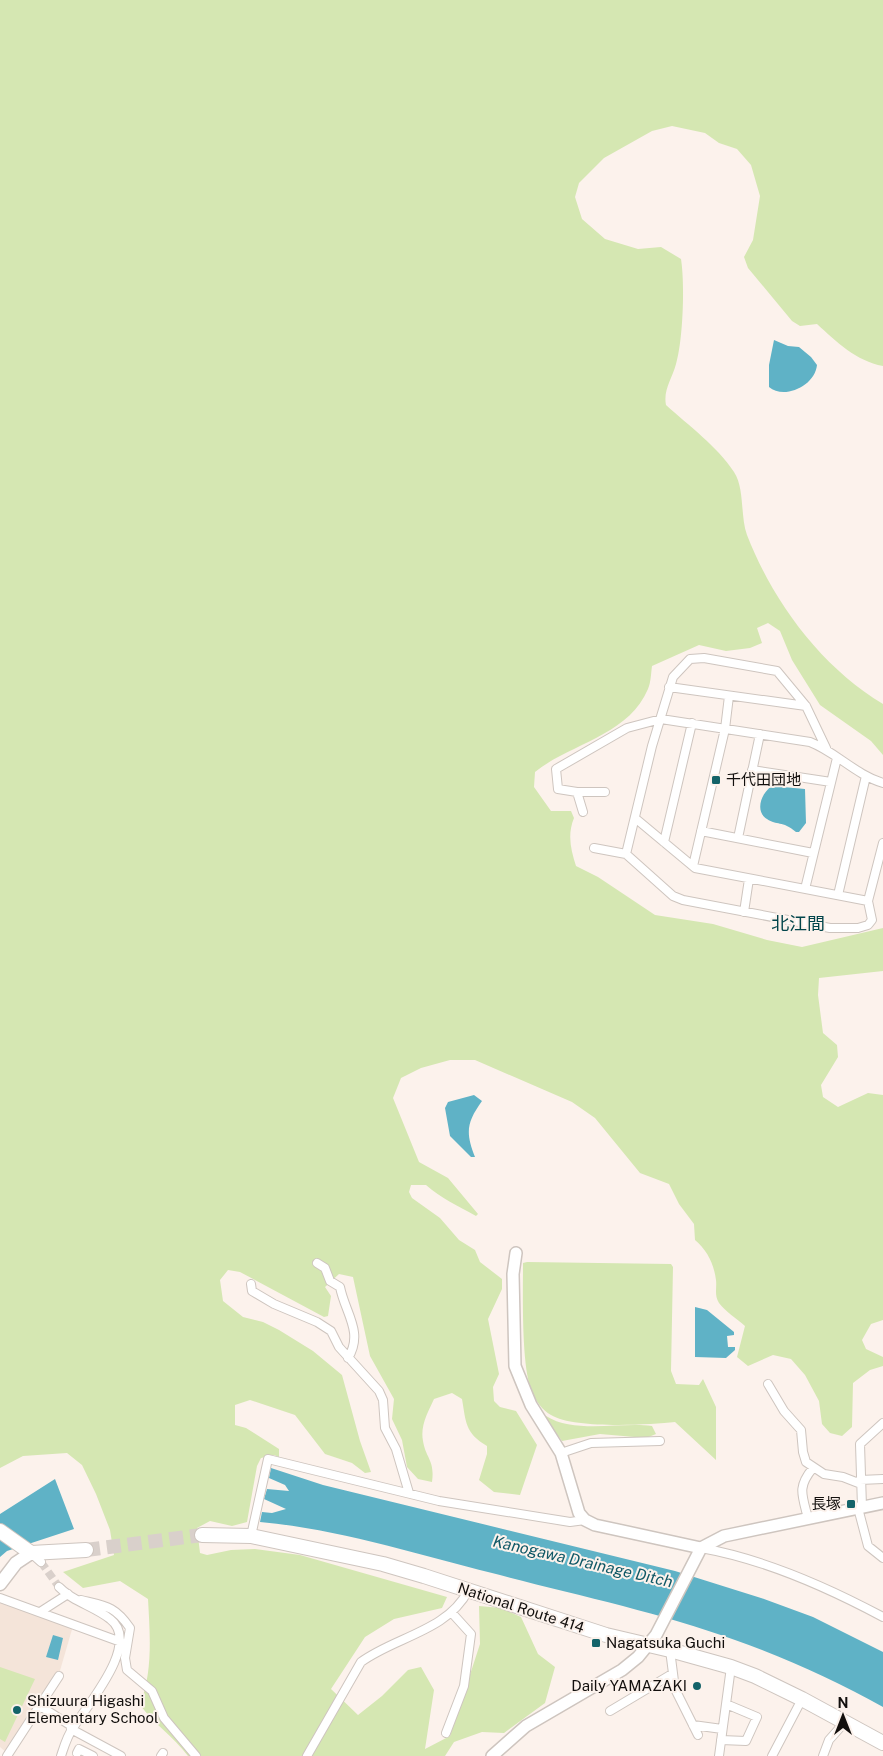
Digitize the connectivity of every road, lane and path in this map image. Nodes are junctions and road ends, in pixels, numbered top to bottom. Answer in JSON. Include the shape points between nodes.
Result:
{"nodes":[{"id":1,"x":669,"y":687,"type":"junction"},
{"id":2,"x":729,"y":696,"type":"junction"},
{"id":3,"x":806,"y":706,"type":"junction"},
{"id":4,"x":661,"y":719,"type":"junction"},
{"id":5,"x":692,"y":724,"type":"junction"},
{"id":6,"x":725,"y":729,"type":"junction"},
{"id":7,"x":760,"y":734,"type":"junction"},
{"id":8,"x":826,"y":748,"type":"junction"},
{"id":9,"x":837,"y":758,"type":"junction"},
{"id":10,"x":752,"y":770,"type":"junction"},
{"id":11,"x":866,"y":776,"type":"junction"},
{"id":12,"x":831,"y":782,"type":"junction"},
{"id":13,"x":883,"y":783,"type":"edge"},
{"id":14,"x":577,"y":792,"type":"junction"},
{"id":15,"x":605,"y":792,"type":"dead end"},
{"id":16,"x":583,"y":812,"type":"dead end"},
{"id":17,"x":635,"y":818,"type":"junction"},
{"id":18,"x":701,"y":831,"type":"junction"},
{"id":19,"x":738,"y":838,"type":"junction"},
{"id":20,"x":664,"y":842,"type":"junction"},
{"id":21,"x":883,"y":843,"type":"edge"},
{"id":22,"x":594,"y":848,"type":"dead end"},
{"id":23,"x":813,"y":853,"type":"junction"},
{"id":24,"x":626,"y":854,"type":"junction"},
{"id":25,"x":692,"y":866,"type":"junction"},
{"id":26,"x":749,"y":879,"type":"junction"},
{"id":27,"x":805,"y":889,"type":"junction"},
{"id":28,"x":838,"y":895,"type":"junction"},
{"id":29,"x":868,"y":901,"type":"junction"},
{"id":30,"x":744,"y":912,"type":"junction"},
{"id":31,"x":516,"y":1253,"type":"dead end"},
{"id":32,"x":317,"y":1263,"type":"dead end"},
{"id":33,"x":251,"y":1284,"type":"dead end"},
{"id":34,"x":348,"y":1358,"type":"junction"},
{"id":35,"x":768,"y":1384,"type":"dead end"},
{"id":36,"x":883,"y":1424,"type":"edge"},
{"id":37,"x":660,"y":1441,"type":"dead end"},
{"id":38,"x":560,"y":1453,"type":"junction"},
{"id":39,"x":813,"y":1468,"type":"junction"},
{"id":40,"x":883,"y":1479,"type":"edge"},
{"id":41,"x":860,"y":1482,"type":"junction"},
{"id":42,"x":409,"y":1493,"type":"junction"},
{"id":43,"x":883,"y":1503,"type":"edge"},
{"id":44,"x":860,"y":1507,"type":"junction"},
{"id":45,"x":808,"y":1518,"type":"junction"},
{"id":46,"x":585,"y":1520,"type":"junction"},
{"id":47,"x":0,"y":1531,"type":"edge"},
{"id":48,"x":202,"y":1535,"type":"tunnel mouth"},
{"id":49,"x":251,"y":1536,"type":"junction"},
{"id":50,"x":86,"y":1550,"type":"tunnel mouth"},
{"id":51,"x":698,"y":1553,"type":"junction"},
{"id":52,"x":32,"y":1555,"type":"junction"},
{"id":53,"x":883,"y":1558,"type":"edge"},
{"id":54,"x":0,"y":1584,"type":"edge"},
{"id":55,"x":59,"y":1587,"type":"tunnel mouth"},
{"id":56,"x":468,"y":1591,"type":"junction"},
{"id":57,"x":68,"y":1594,"type":"junction"},
{"id":58,"x":0,"y":1598,"type":"edge"},
{"id":59,"x":77,"y":1599,"type":"junction"},
{"id":60,"x":40,"y":1612,"type":"junction"},
{"id":61,"x":452,"y":1613,"type":"junction"},
{"id":62,"x":883,"y":1616,"type":"edge"},
{"id":63,"x":653,"y":1640,"type":"junction"},
{"id":64,"x":121,"y":1642,"type":"junction"},
{"id":65,"x":670,"y":1650,"type":"junction"},
{"id":66,"x":731,"y":1667,"type":"junction"},
{"id":67,"x":672,"y":1674,"type":"junction"},
{"id":68,"x":59,"y":1676,"type":"dead end"},
{"id":69,"x":802,"y":1699,"type":"junction"},
{"id":70,"x":726,"y":1704,"type":"junction"},
{"id":71,"x":40,"y":1706,"type":"junction"},
{"id":72,"x":610,"y":1711,"type":"dead end"},
{"id":73,"x":845,"y":1722,"type":"junction"},
{"id":74,"x":693,"y":1725,"type":"junction"},
{"id":75,"x":72,"y":1728,"type":"junction"},
{"id":76,"x":722,"y":1729,"type":"junction"},
{"id":77,"x":446,"y":1733,"type":"dead end"},
{"id":78,"x":698,"y":1735,"type":"dead end"},
{"id":79,"x":721,"y":1740,"type":"junction"},
{"id":80,"x":883,"y":1743,"type":"edge"},
{"id":81,"x":107,"y":1749,"type":"junction"},
{"id":82,"x":0,"y":1751,"type":"edge"},
{"id":83,"x":77,"y":1754,"type":"dead end"},
{"id":84,"x":6,"y":1756,"type":"edge"},
{"id":85,"x":61,"y":1756,"type":"edge"},
{"id":86,"x":92,"y":1756,"type":"edge"},
{"id":87,"x":102,"y":1756,"type":"edge"},
{"id":88,"x":121,"y":1756,"type":"edge"},
{"id":89,"x":196,"y":1756,"type":"edge"},
{"id":90,"x":307,"y":1756,"type":"edge"},
{"id":91,"x":492,"y":1756,"type":"edge"},
{"id":92,"x":719,"y":1756,"type":"edge"},
{"id":93,"x":772,"y":1756,"type":"edge"},
{"id":94,"x":823,"y":1756,"type":"edge"}],
"edges":[{"from":1,"to":2,"type":"street"},
{"from":1,"to":3,"type":"street","via":[[673,676],[690,659],[704,658],[777,671]]},
{"from":1,"to":4,"type":"street"},
{"from":2,"to":3,"type":"street"},
{"from":2,"to":6,"type":"street"},
{"from":3,"to":8,"type":"street"},
{"from":4,"to":5,"type":"street"},
{"from":4,"to":14,"type":"street","via":[[627,728],[560,765],[555,773],[558,789]]},
{"from":4,"to":17,"type":"street"},
{"from":5,"to":6,"type":"street"},
{"from":5,"to":20,"type":"street"},
{"from":6,"to":7,"type":"street"},
{"from":6,"to":18,"type":"street"},
{"from":7,"to":8,"type":"street","via":[[810,742]]},
{"from":7,"to":10,"type":"street"},
{"from":8,"to":9,"type":"street"},
{"from":9,"to":11,"type":"street"},
{"from":9,"to":12,"type":"street"},
{"from":10,"to":12,"type":"street"},
{"from":10,"to":19,"type":"street"},
{"from":11,"to":13,"type":"street"},
{"from":11,"to":28,"type":"street"},
{"from":12,"to":23,"type":"street"},
{"from":14,"to":15,"type":"street"},
{"from":14,"to":16,"type":"street"},
{"from":17,"to":20,"type":"street"},
{"from":17,"to":24,"type":"street"},
{"from":18,"to":19,"type":"street"},
{"from":18,"to":25,"type":"street"},
{"from":19,"to":23,"type":"street"},
{"from":20,"to":25,"type":"street"},
{"from":21,"to":29,"type":"street"},
{"from":22,"to":24,"type":"street"},
{"from":23,"to":27,"type":"street"},
{"from":24,"to":30,"type":"street","via":[[673,896]]},
{"from":25,"to":26,"type":"street"},
{"from":26,"to":27,"type":"street"},
{"from":26,"to":30,"type":"street"},
{"from":27,"to":28,"type":"street"},
{"from":28,"to":29,"type":"street"},
{"from":29,"to":30,"type":"street","via":[[871,922],[858,928],[830,928]]},
{"from":31,"to":38,"type":"street","via":[[513,1274],[516,1366],[531,1405]]},
{"from":32,"to":34,"type":"street","via":[[325,1268],[330,1281],[340,1287],[354,1327],[355,1347]]},
{"from":33,"to":34,"type":"street","via":[[252,1292],[331,1331]]},
{"from":34,"to":42,"type":"street","via":[[379,1390],[385,1428],[396,1449]]},
{"from":35,"to":39,"type":"street","via":[[784,1412],[801,1430],[804,1458]]},
{"from":36,"to":41,"type":"street","via":[[860,1444]]},
{"from":37,"to":38,"type":"street","via":[[591,1444]]},
{"from":38,"to":46,"type":"street","via":[[578,1513]]},
{"from":39,"to":41,"type":"street","via":[[824,1474]]},
{"from":39,"to":45,"type":"street","via":[[801,1490]]},
{"from":40,"to":41,"type":"street"},
{"from":41,"to":44,"type":"street"},
{"from":42,"to":46,"type":"street","via":[[439,1501],[570,1522]]},
{"from":42,"to":49,"type":"street","via":[[268,1459]]},
{"from":43,"to":44,"type":"street"},
{"from":44,"to":45,"type":"street"},
{"from":44,"to":53,"type":"street","via":[[868,1546]]},
{"from":45,"to":51,"type":"street","via":[[724,1536]]},
{"from":46,"to":51,"type":"street"},
{"from":47,"to":52,"type":"highway"},
{"from":48,"to":49,"type":"highway","name":"National Route 414"},
{"from":49,"to":56,"type":"highway","name":"National Route 414","via":[[383,1564]]},
{"from":50,"to":52,"type":"highway"},
{"from":51,"to":62,"type":"street","via":[[725,1551],[790,1574]]},
{"from":51,"to":63,"type":"street"},
{"from":52,"to":54,"type":"main road","via":[[16,1563]]},
{"from":55,"to":57,"type":"street"},
{"from":56,"to":61,"type":"street"},
{"from":56,"to":63,"type":"highway","name":"National Route 414","via":[[606,1635]]},
{"from":57,"to":59,"type":"street"},
{"from":57,"to":60,"type":"street"},
{"from":58,"to":60,"type":"street"},
{"from":59,"to":64,"type":"street","via":[[111,1619],[120,1631]]},
{"from":59,"to":89,"type":"street","via":[[109,1607],[120,1614],[130,1628],[125,1658],[127,1670],[152,1691],[164,1718]]},
{"from":60,"to":64,"type":"street"},
{"from":61,"to":77,"type":"street","via":[[471,1634],[464,1686]]},
{"from":61,"to":90,"type":"street","via":[[361,1662]]},
{"from":63,"to":65,"type":"highway","name":"National Route 414"},
{"from":63,"to":91,"type":"street","via":[[622,1670],[526,1726]]},
{"from":64,"to":75,"type":"street","via":[[103,1687]]},
{"from":65,"to":66,"type":"highway","name":"National Route 414"},
{"from":65,"to":67,"type":"street"},
{"from":66,"to":69,"type":"highway","name":"National Route 414"},
{"from":66,"to":70,"type":"street"},
{"from":67,"to":72,"type":"street"},
{"from":67,"to":74,"type":"street","via":[[675,1689]]},
{"from":68,"to":71,"type":"street"},
{"from":69,"to":73,"type":"highway","name":"National Route 414"},
{"from":69,"to":93,"type":"street"},
{"from":70,"to":76,"type":"street"},
{"from":70,"to":79,"type":"street","via":[[757,1717],[746,1741]]},
{"from":71,"to":75,"type":"street"},
{"from":71,"to":84,"type":"street"},
{"from":73,"to":80,"type":"highway","name":"National Route 414"},
{"from":73,"to":94,"type":"street","via":[[830,1740]]},
{"from":74,"to":76,"type":"street"},
{"from":74,"to":78,"type":"street"},
{"from":75,"to":81,"type":"street"},
{"from":75,"to":85,"type":"street"},
{"from":76,"to":79,"type":"street"},
{"from":79,"to":92,"type":"street"},
{"from":81,"to":87,"type":"street"},
{"from":81,"to":88,"type":"street"},
{"from":82,"to":84,"type":"street"},
{"from":83,"to":86,"type":"street","via":[[79,1749]]}]}
